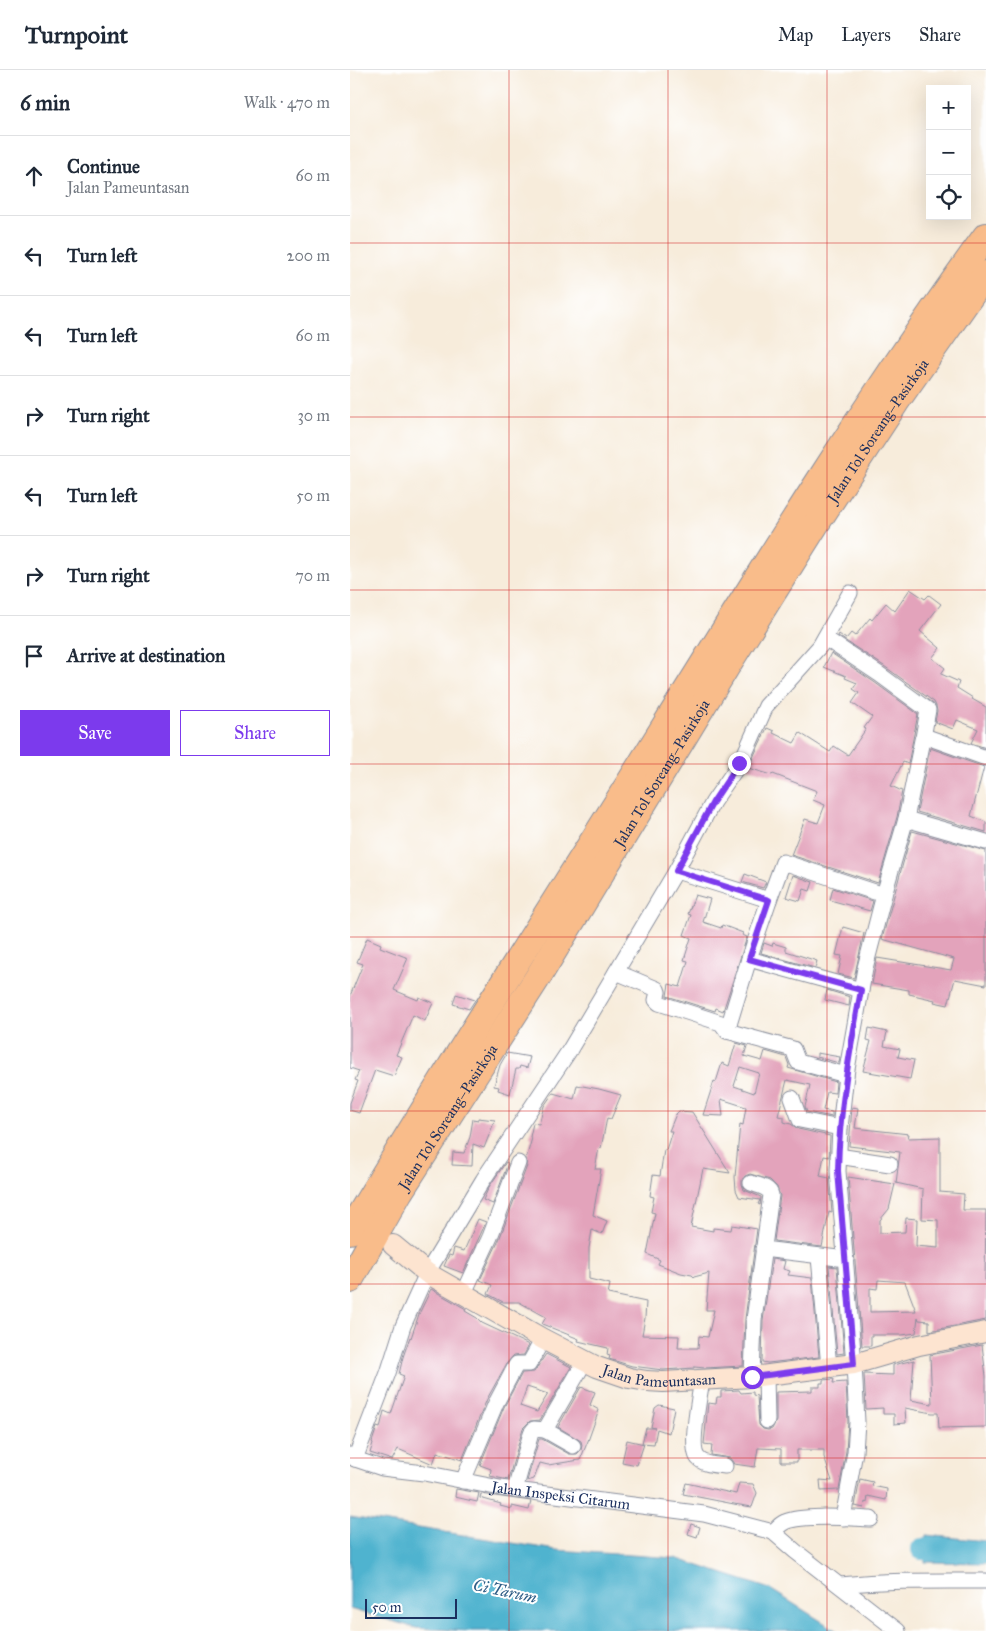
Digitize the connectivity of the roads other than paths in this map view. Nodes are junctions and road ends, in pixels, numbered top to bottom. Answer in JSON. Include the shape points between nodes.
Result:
{"nodes":[{"id":1,"x":986,"y":236,"type":"edge"},
{"id":2,"x":986,"y":274,"type":"edge"},
{"id":3,"x":850,"y":593,"type":"dead end"},
{"id":4,"x":825,"y":638,"type":"junction"},
{"id":5,"x":923,"y":738,"type":"junction"},
{"id":6,"x":986,"y":758,"type":"edge"},
{"id":7,"x":906,"y":820,"type":"junction"},
{"id":8,"x":986,"y":842,"type":"edge"},
{"id":9,"x":676,"y":871,"type":"junction"},
{"id":10,"x":884,"y":894,"type":"junction"},
{"id":11,"x":769,"y":900,"type":"junction"},
{"id":12,"x":749,"y":959,"type":"junction"},
{"id":13,"x":616,"y":972,"type":"junction"},
{"id":14,"x":861,"y":990,"type":"junction"},
{"id":15,"x":727,"y":1030,"type":"junction"},
{"id":16,"x":846,"y":1075,"type":"junction"},
{"id":17,"x":792,"y":1098,"type":"dead end"},
{"id":18,"x":840,"y":1128,"type":"junction"},
{"id":19,"x":838,"y":1156,"type":"junction"},
{"id":20,"x":518,"y":1163,"type":"dead end"},
{"id":21,"x":890,"y":1164,"type":"dead end"},
{"id":22,"x":751,"y":1183,"type":"dead end"},
{"id":23,"x":350,"y":1231,"type":"edge"},
{"id":24,"x":393,"y":1245,"type":"dead end"},
{"id":25,"x":763,"y":1249,"type":"junction"},
{"id":26,"x":819,"y":1257,"type":"junction"},
{"id":27,"x":846,"y":1259,"type":"junction"},
{"id":28,"x":427,"y":1273,"type":"junction"},
{"id":29,"x":350,"y":1280,"type":"edge"},
{"id":30,"x":464,"y":1293,"type":"junction"},
{"id":31,"x":986,"y":1332,"type":"edge"},
{"id":32,"x":543,"y":1339,"type":"junction"},
{"id":33,"x":585,"y":1361,"type":"junction"},
{"id":34,"x":854,"y":1364,"type":"junction"},
{"id":35,"x":829,"y":1367,"type":"junction"},
{"id":36,"x":759,"y":1376,"type":"junction"},
{"id":37,"x":702,"y":1380,"type":"junction"},
{"id":38,"x":766,"y":1421,"type":"dead end"},
{"id":39,"x":545,"y":1430,"type":"junction"},
{"id":40,"x":573,"y":1446,"type":"dead end"},
{"id":41,"x":353,"y":1457,"type":"edge"},
{"id":42,"x":724,"y":1466,"type":"dead end"},
{"id":43,"x":463,"y":1481,"type":"junction"},
{"id":44,"x":515,"y":1490,"type":"junction"},
{"id":45,"x":843,"y":1518,"type":"junction"},
{"id":46,"x":871,"y":1519,"type":"dead end"},
{"id":47,"x":773,"y":1532,"type":"junction"},
{"id":48,"x":986,"y":1581,"type":"edge"},
{"id":49,"x":841,"y":1586,"type":"junction"},
{"id":50,"x":898,"y":1631,"type":"edge"}],
"edges":[{"from":1,"to":23,"type":"highway","name":"Jalan Tol Soreang–Pasirkoja","via":[[792,521]]},
{"from":2,"to":29,"type":"highway","name":"Jalan Tol Soreang–Pasirkoja","via":[[816,524],[538,977],[399,1193]]},
{"from":3,"to":4,"type":"street"},
{"from":4,"to":5,"type":"street","via":[[928,710]]},
{"from":4,"to":9,"type":"street","via":[[766,706],[742,760],[713,802]]},
{"from":5,"to":6,"type":"street"},
{"from":5,"to":7,"type":"street"},
{"from":7,"to":8,"type":"street"},
{"from":7,"to":10,"type":"street"},
{"from":9,"to":11,"type":"street"},
{"from":9,"to":13,"type":"street"},
{"from":10,"to":11,"type":"street","via":[[782,862]]},
{"from":10,"to":14,"type":"street"},
{"from":11,"to":12,"type":"street"},
{"from":12,"to":14,"type":"street"},
{"from":12,"to":15,"type":"street"},
{"from":13,"to":15,"type":"street","via":[[657,989],[656,1000],[659,1003],[721,1023]]},
{"from":13,"to":28,"type":"street"},
{"from":14,"to":16,"type":"street"},
{"from":15,"to":16,"type":"street","via":[[793,1049],[798,1062]]},
{"from":16,"to":18,"type":"street"},
{"from":17,"to":18,"type":"street","via":[[802,1121]]},
{"from":18,"to":19,"type":"street"},
{"from":19,"to":21,"type":"street"},
{"from":19,"to":27,"type":"street"},
{"from":20,"to":30,"type":"street","via":[[490,1237]]},
{"from":22,"to":25,"type":"street","via":[[767,1188],[771,1195]]},
{"from":24,"to":28,"type":"street","name":"Jalan Pameuntasan"},
{"from":25,"to":26,"type":"street"},
{"from":25,"to":36,"type":"street","via":[[754,1320]]},
{"from":26,"to":27,"type":"street"},
{"from":26,"to":35,"type":"street"},
{"from":27,"to":34,"type":"street"},
{"from":28,"to":30,"type":"street","name":"Jalan Pameuntasan"},
{"from":28,"to":41,"type":"street"},
{"from":30,"to":32,"type":"street","name":"Jalan Pameuntasan"},
{"from":31,"to":34,"type":"street","name":"Jalan Pameuntasan","via":[[919,1345]]},
{"from":32,"to":33,"type":"street","name":"Jalan Pameuntasan"},
{"from":32,"to":43,"type":"street","via":[[529,1364],[514,1366]]},
{"from":33,"to":37,"type":"street","name":"Jalan Pameuntasan","via":[[614,1373],[647,1381]]},
{"from":33,"to":39,"type":"street"},
{"from":34,"to":35,"type":"street","name":"Jalan Pameuntasan"},
{"from":34,"to":45,"type":"street","via":[[858,1422]]},
{"from":35,"to":36,"type":"street","name":"Jalan Pameuntasan"},
{"from":36,"to":37,"type":"street","name":"Jalan Pameuntasan"},
{"from":36,"to":38,"type":"street"},
{"from":37,"to":42,"type":"street","via":[[695,1419],[696,1454],[701,1461]]},
{"from":39,"to":40,"type":"street"},
{"from":39,"to":44,"type":"street","via":[[534,1429],[531,1433]]},
{"from":41,"to":43,"type":"street","name":"Jalan Inspeksi Citarum","via":[[382,1468]]},
{"from":43,"to":44,"type":"street","name":"Jalan Inspeksi Citarum"},
{"from":44,"to":47,"type":"street","name":"Jalan Inspeksi Citarum","via":[[704,1514]]},
{"from":45,"to":46,"type":"street"},
{"from":45,"to":47,"type":"street","via":[[793,1519],[782,1523]]},
{"from":47,"to":49,"type":"street"},
{"from":48,"to":49,"type":"street"},
{"from":49,"to":50,"type":"street"}]}
